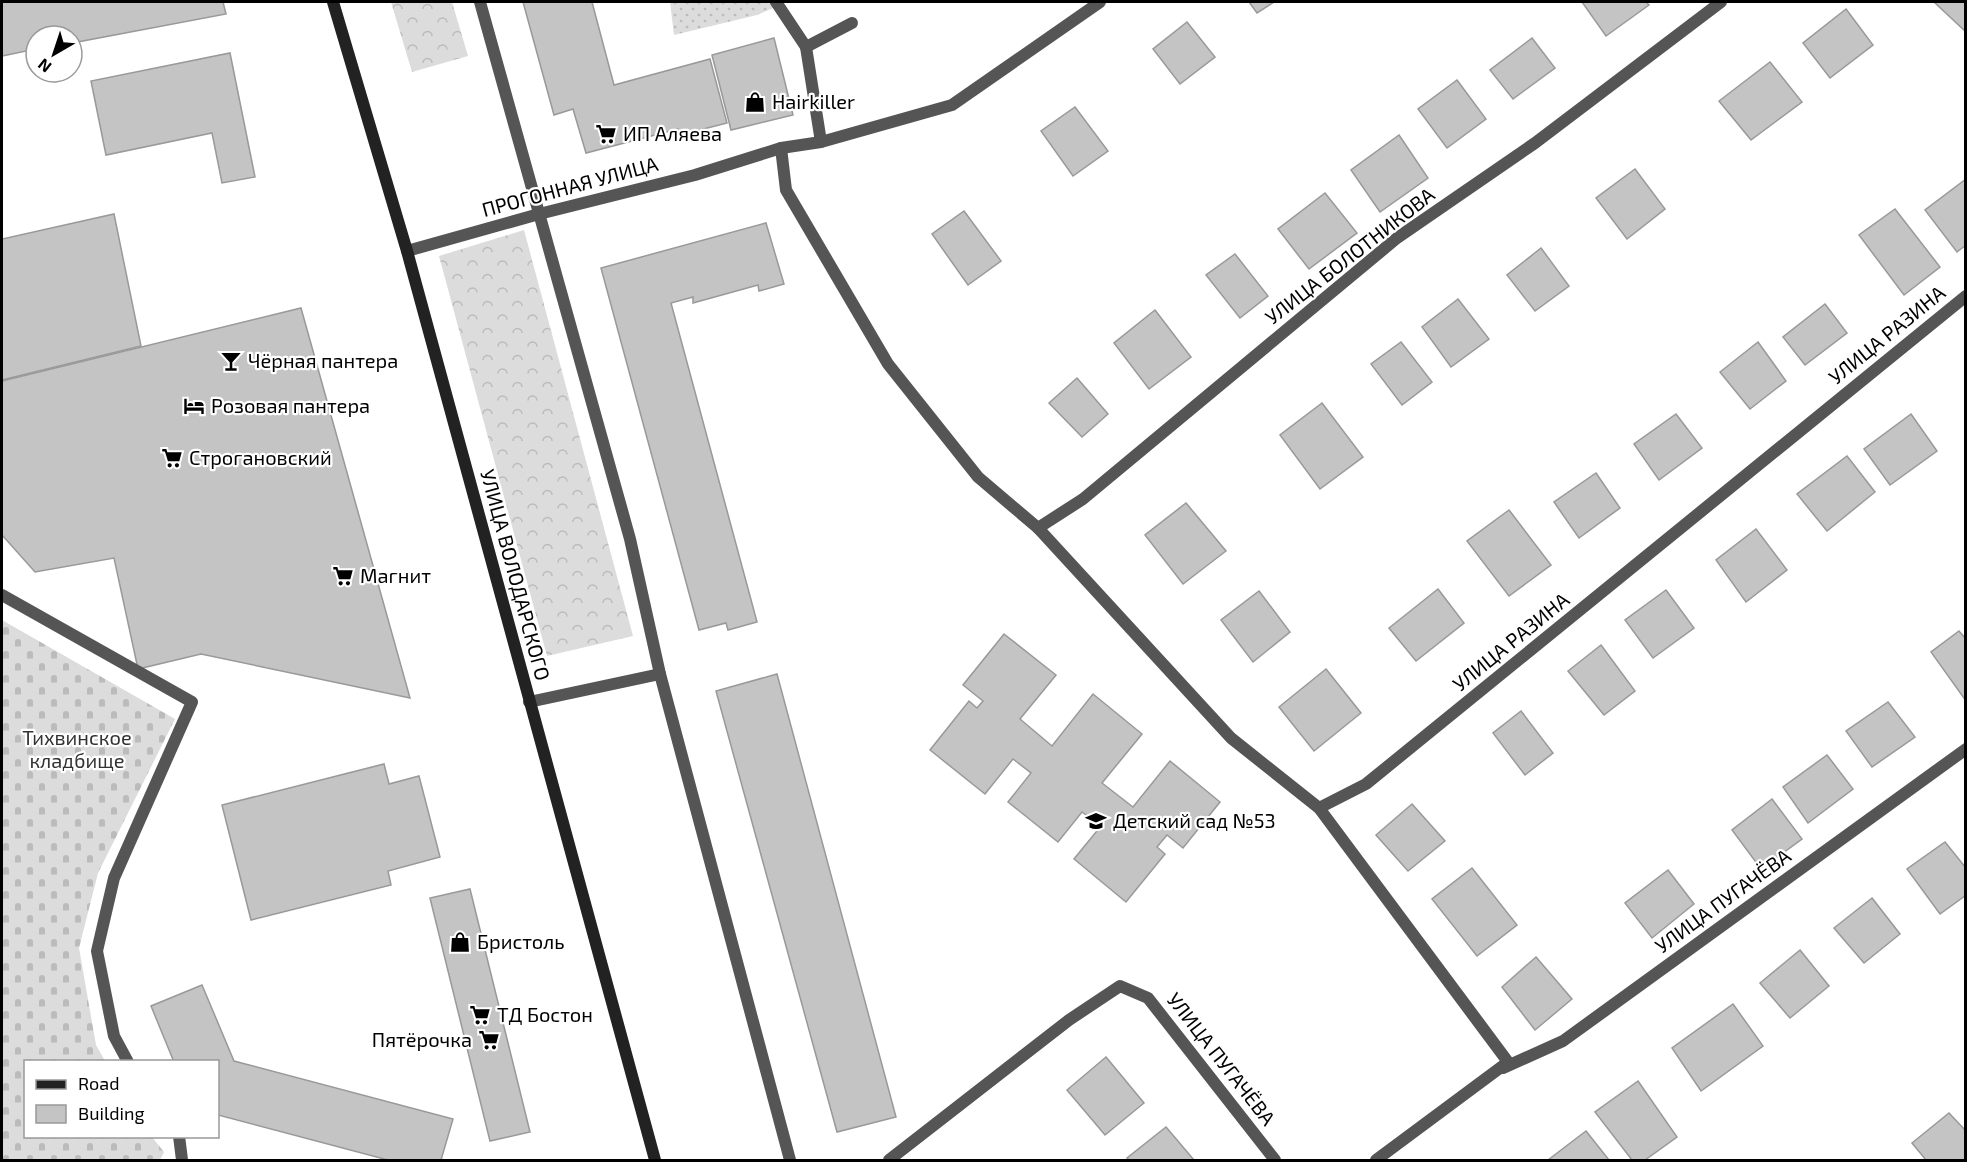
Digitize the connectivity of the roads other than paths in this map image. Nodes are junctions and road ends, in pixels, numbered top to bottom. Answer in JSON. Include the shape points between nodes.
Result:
{"nodes":[{"id":1,"x":333,"y":2,"type":"edge"},
{"id":2,"x":480,"y":2,"type":"edge"},
{"id":3,"x":776,"y":2,"type":"edge"},
{"id":4,"x":1100,"y":2,"type":"edge"},
{"id":5,"x":1721,"y":2,"type":"edge"},
{"id":6,"x":852,"y":23,"type":"dead end"},
{"id":7,"x":806,"y":46,"type":"junction"},
{"id":8,"x":821,"y":142,"type":"junction"},
{"id":9,"x":782,"y":148,"type":"junction"},
{"id":10,"x":539,"y":214,"type":"junction"},
{"id":11,"x":407,"y":251,"type":"junction"},
{"id":12,"x":1965,"y":296,"type":"edge"},
{"id":13,"x":1038,"y":528,"type":"junction"},
{"id":14,"x":2,"y":595,"type":"edge"},
{"id":15,"x":660,"y":675,"type":"junction"},
{"id":16,"x":529,"y":702,"type":"junction"},
{"id":17,"x":1965,"y":749,"type":"edge"},
{"id":18,"x":1319,"y":808,"type":"junction"},
{"id":19,"x":127,"y":1060,"type":"edge"},
{"id":20,"x":1495,"y":1072,"type":"junction"},
{"id":21,"x":179,"y":1138,"type":"edge"},
{"id":22,"x":182,"y":1161,"type":"edge"},
{"id":23,"x":655,"y":1161,"type":"edge"},
{"id":24,"x":790,"y":1161,"type":"edge"},
{"id":25,"x":889,"y":1161,"type":"edge"},
{"id":26,"x":1275,"y":1161,"type":"edge"},
{"id":27,"x":1376,"y":1161,"type":"edge"}],
"edges":[{"from":1,"to":11,"type":"main road","name":"УЛИЦА ВОЛОДАРСКОГО"},
{"from":2,"to":10,"type":"street"},
{"from":3,"to":7,"type":"street"},
{"from":4,"to":8,"type":"street","name":"ПРОГОННАЯ УЛИЦА","via":[[952,105]]},
{"from":5,"to":13,"type":"street","name":"УЛИЦА БОЛОТНИКОВА","via":[[1535,143],[1396,238],[1083,499]]},
{"from":6,"to":7,"type":"street"},
{"from":7,"to":8,"type":"street"},
{"from":8,"to":9,"type":"street","name":"ПРОГОННАЯ УЛИЦА"},
{"from":9,"to":10,"type":"street","name":"ПРОГОННАЯ УЛИЦА","via":[[695,175]]},
{"from":9,"to":13,"type":"street","via":[[786,190],[888,364],[978,477]]},
{"from":10,"to":11,"type":"street","name":"ПРОГОННАЯ УЛИЦА"},
{"from":10,"to":15,"type":"street","via":[[630,539]]},
{"from":11,"to":16,"type":"main road","name":"УЛИЦА ВОЛОДАРСКОГО"},
{"from":12,"to":18,"type":"street","name":"УЛИЦА РАЗИНА","via":[[1366,784]]},
{"from":13,"to":18,"type":"street","via":[[1232,738]]},
{"from":14,"to":19,"type":"street","via":[[192,702],[114,878],[97,951],[114,1036]]},
{"from":15,"to":16,"type":"street"},
{"from":15,"to":24,"type":"street"},
{"from":16,"to":23,"type":"main road","name":"УЛИЦА ВОЛОДАРСКОГО"},
{"from":17,"to":20,"type":"street","name":"УЛИЦА ПУГАЧЁВА","via":[[1563,1041]]},
{"from":18,"to":20,"type":"street","name":"УЛИЦА ПУГАЧЁВА","via":[[1508,1062]]},
{"from":20,"to":27,"type":"street","name":"УЛИЦА ПУГАЧЁВА"},
{"from":21,"to":22,"type":"street"},
{"from":25,"to":26,"type":"street","name":"УЛИЦА ПУГАЧЁВА","via":[[1069,1020],[1120,986],[1148,998]]}]}
